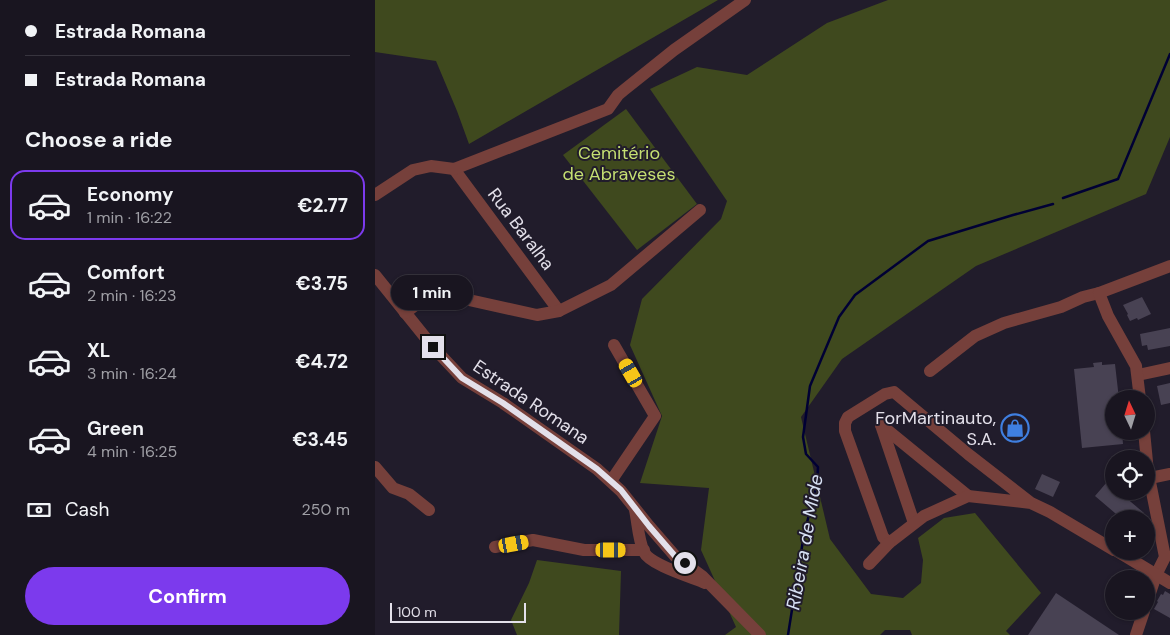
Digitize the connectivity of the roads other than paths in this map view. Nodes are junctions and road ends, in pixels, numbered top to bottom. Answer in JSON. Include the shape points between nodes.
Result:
{"nodes":[{"id":1,"x":745,"y":0,"type":"edge"},
{"id":2,"x":454,"y":169,"type":"junction"},
{"id":3,"x":375,"y":195,"type":"edge"},
{"id":4,"x":700,"y":210,"type":"dead end"},
{"id":5,"x":1170,"y":266,"type":"edge"},
{"id":6,"x":375,"y":274,"type":"edge"},
{"id":7,"x":1099,"y":293,"type":"junction"},
{"id":8,"x":559,"y":311,"type":"junction"},
{"id":9,"x":405,"y":313,"type":"junction"},
{"id":10,"x":614,"y":345,"type":"dead end"},
{"id":11,"x":1170,"y":368,"type":"edge"},
{"id":12,"x":930,"y":371,"type":"dead end"},
{"id":13,"x":1138,"y":375,"type":"junction"},
{"id":14,"x":1140,"y":390,"type":"edge"},
{"id":15,"x":375,"y":467,"type":"edge"},
{"id":16,"x":1170,"y":474,"type":"edge"},
{"id":17,"x":1155,"y":477,"type":"edge"},
{"id":18,"x":611,"y":481,"type":"junction"},
{"id":19,"x":968,"y":496,"type":"junction"},
{"id":20,"x":1154,"y":500,"type":"edge"},
{"id":21,"x":1031,"y":503,"type":"junction"},
{"id":22,"x":635,"y":508,"type":"junction"},
{"id":23,"x":429,"y":510,"type":"dead end"},
{"id":24,"x":914,"y":524,"type":"junction"},
{"id":25,"x":889,"y":543,"type":"junction"},
{"id":26,"x":1105,"y":544,"type":"edge"},
{"id":27,"x":495,"y":547,"type":"dead end"},
{"id":28,"x":643,"y":550,"type":"junction"},
{"id":29,"x":1132,"y":560,"type":"edge"},
{"id":30,"x":869,"y":564,"type":"dead end"},
{"id":31,"x":1157,"y":575,"type":"junction"},
{"id":32,"x":1155,"y":580,"type":"edge"},
{"id":33,"x":1170,"y":582,"type":"edge"},
{"id":34,"x":711,"y":586,"type":"junction"},
{"id":35,"x":1141,"y":620,"type":"edge"},
{"id":36,"x":760,"y":635,"type":"edge"},
{"id":37,"x":1136,"y":635,"type":"edge"}],
"edges":[{"from":1,"to":2,"type":"street","via":[[674,50],[618,95],[608,109]]},
{"from":2,"to":3,"type":"street","via":[[431,166],[413,170]]},
{"from":2,"to":8,"type":"street","name":"Rua Baralha"},
{"from":4,"to":8,"type":"street","via":[[611,285]]},
{"from":5,"to":7,"type":"street"},
{"from":6,"to":9,"type":"street","name":"Estrada Romana"},
{"from":7,"to":12,"type":"street","via":[[1003,323],[975,336]]},
{"from":7,"to":13,"type":"street"},
{"from":8,"to":9,"type":"street","via":[[537,315],[433,292]]},
{"from":9,"to":18,"type":"street","name":"Estrada Romana","via":[[462,378],[503,403]]},
{"from":10,"to":18,"type":"street","via":[[655,416]]},
{"from":11,"to":13,"type":"street"},
{"from":13,"to":14,"type":"street"},
{"from":15,"to":23,"type":"street","via":[[393,488],[409,494]]},
{"from":16,"to":17,"type":"street"},
{"from":18,"to":22,"type":"street","name":"Estrada Romana"},
{"from":19,"to":21,"type":"street"},
{"from":19,"to":24,"type":"street"},
{"from":19,"to":24,"type":"street","via":[[881,425]]},
{"from":20,"to":31,"type":"street","via":[[1165,556]]},
{"from":21,"to":25,"type":"street","via":[[894,392],[885,394],[849,417],[845,431],[883,536]]},
{"from":21,"to":26,"type":"street"},
{"from":22,"to":28,"type":"street","name":"Estrada Romana"},
{"from":22,"to":34,"type":"street","name":"Estrada Romana","via":[[675,556]]},
{"from":24,"to":25,"type":"street"},
{"from":25,"to":30,"type":"street"},
{"from":27,"to":28,"type":"street","via":[[533,540],[584,550]]},
{"from":28,"to":34,"type":"street","name":"Estrada Romana","via":[[659,565]]},
{"from":29,"to":31,"type":"street"},
{"from":31,"to":32,"type":"street"},
{"from":31,"to":33,"type":"street"},
{"from":34,"to":36,"type":"street","name":"Estrada Romana"},
{"from":35,"to":37,"type":"street"}]}
